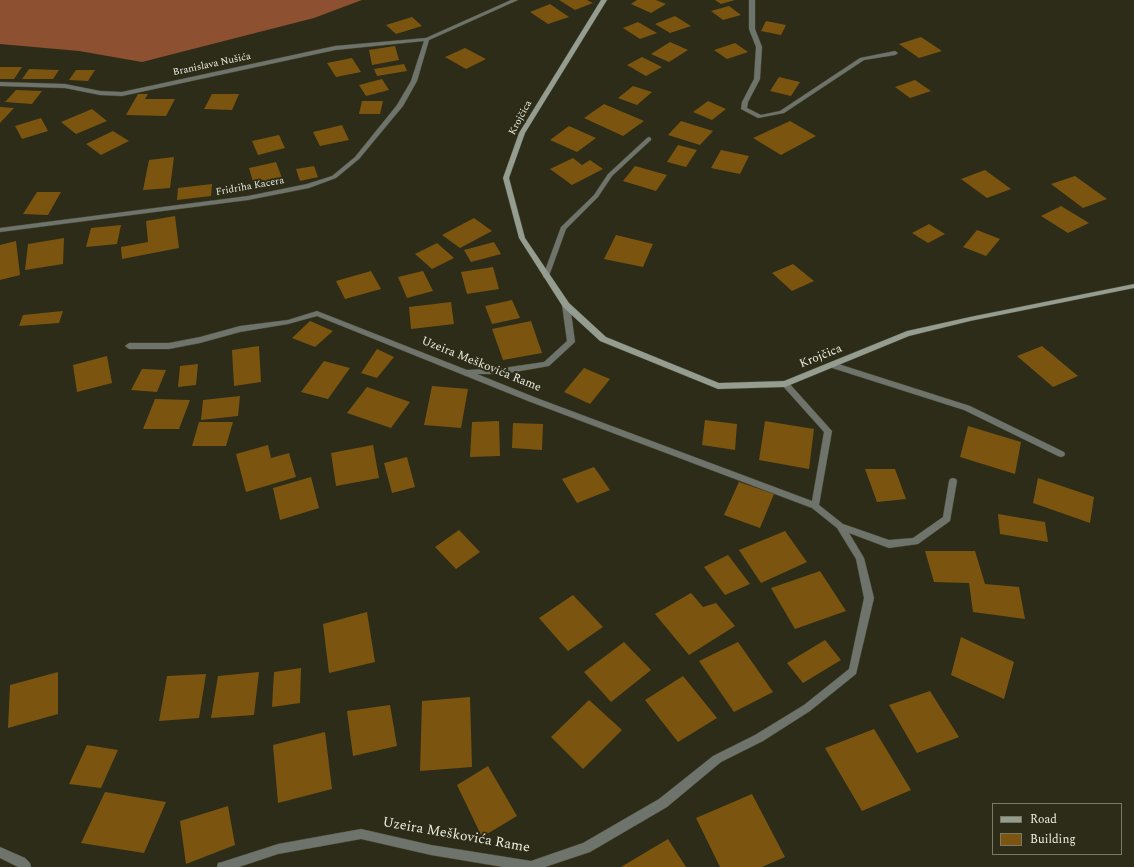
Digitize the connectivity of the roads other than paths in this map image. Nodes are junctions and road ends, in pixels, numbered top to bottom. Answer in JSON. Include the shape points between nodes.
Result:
{"nodes":[{"id":1,"x":515,"y":0,"type":"edge"},
{"id":2,"x":604,"y":0,"type":"edge"},
{"id":3,"x":752,"y":0,"type":"edge"},
{"id":4,"x":427,"y":39,"type":"junction"},
{"id":5,"x":895,"y":53,"type":"dead end"},
{"id":6,"x":0,"y":84,"type":"edge"},
{"id":7,"x":649,"y":139,"type":"dead end"},
{"id":8,"x":0,"y":230,"type":"edge"},
{"id":9,"x":546,"y":276,"type":"junction"},
{"id":10,"x":1134,"y":286,"type":"edge"},
{"id":11,"x":566,"y":305,"type":"junction"},
{"id":12,"x":129,"y":346,"type":"dead end"},
{"id":13,"x":832,"y":365,"type":"junction"},
{"id":14,"x":466,"y":372,"type":"junction"},
{"id":15,"x":785,"y":384,"type":"junction"},
{"id":16,"x":1061,"y":454,"type":"dead end"},
{"id":17,"x":953,"y":481,"type":"dead end"},
{"id":18,"x":815,"y":506,"type":"junction"},
{"id":19,"x":840,"y":526,"type":"junction"},
{"id":20,"x":0,"y":852,"type":"edge"},
{"id":21,"x":26,"y":867,"type":"edge"},
{"id":22,"x":222,"y":867,"type":"edge"}],
"edges":[{"from":1,"to":4,"type":"street","name":"Branislava Nušića"},
{"from":2,"to":9,"type":"main road","name":"Krojčica","via":[[522,133],[506,178],[522,238]]},
{"from":3,"to":5,"type":"street","via":[[752,29],[759,47],[758,79],[745,102],[744,109],[760,117],[782,112],[862,59]]},
{"from":4,"to":6,"type":"street","name":"Branislava Nušića","via":[[334,48],[122,94],[100,93],[65,86]]},
{"from":4,"to":8,"type":"street","name":"Fridriha Kacera","via":[[414,81],[400,106],[357,158],[334,177],[310,186],[248,198]]},
{"from":7,"to":9,"type":"street","via":[[610,176],[596,196],[563,228]]},
{"from":9,"to":11,"type":"main road","name":"Krojčica"},
{"from":10,"to":13,"type":"main road","name":"Krojčica","via":[[907,334]]},
{"from":11,"to":14,"type":"street","via":[[571,342],[546,364],[503,371]]},
{"from":11,"to":15,"type":"main road","name":"Krojčica","via":[[603,339],[718,386]]},
{"from":12,"to":14,"type":"street","name":"Uzeira Meškovića Rame","via":[[169,346],[317,314]]},
{"from":13,"to":15,"type":"main road","name":"Krojčica"},
{"from":13,"to":16,"type":"street","via":[[967,408]]},
{"from":14,"to":18,"type":"street","name":"Uzeira Meškovića Rame"},
{"from":15,"to":18,"type":"street","via":[[828,431]]},
{"from":17,"to":19,"type":"street","via":[[947,519],[915,541],[889,544]]},
{"from":18,"to":19,"type":"street","name":"Uzeira Meškovića Rame"},
{"from":19,"to":22,"type":"street","name":"Uzeira Meškovića Rame","via":[[860,558],[869,598],[853,671],[808,708],[759,738],[717,759],[663,803],[586,848],[531,866],[431,850],[361,834],[278,849]]},
{"from":20,"to":21,"type":"street"}]}
